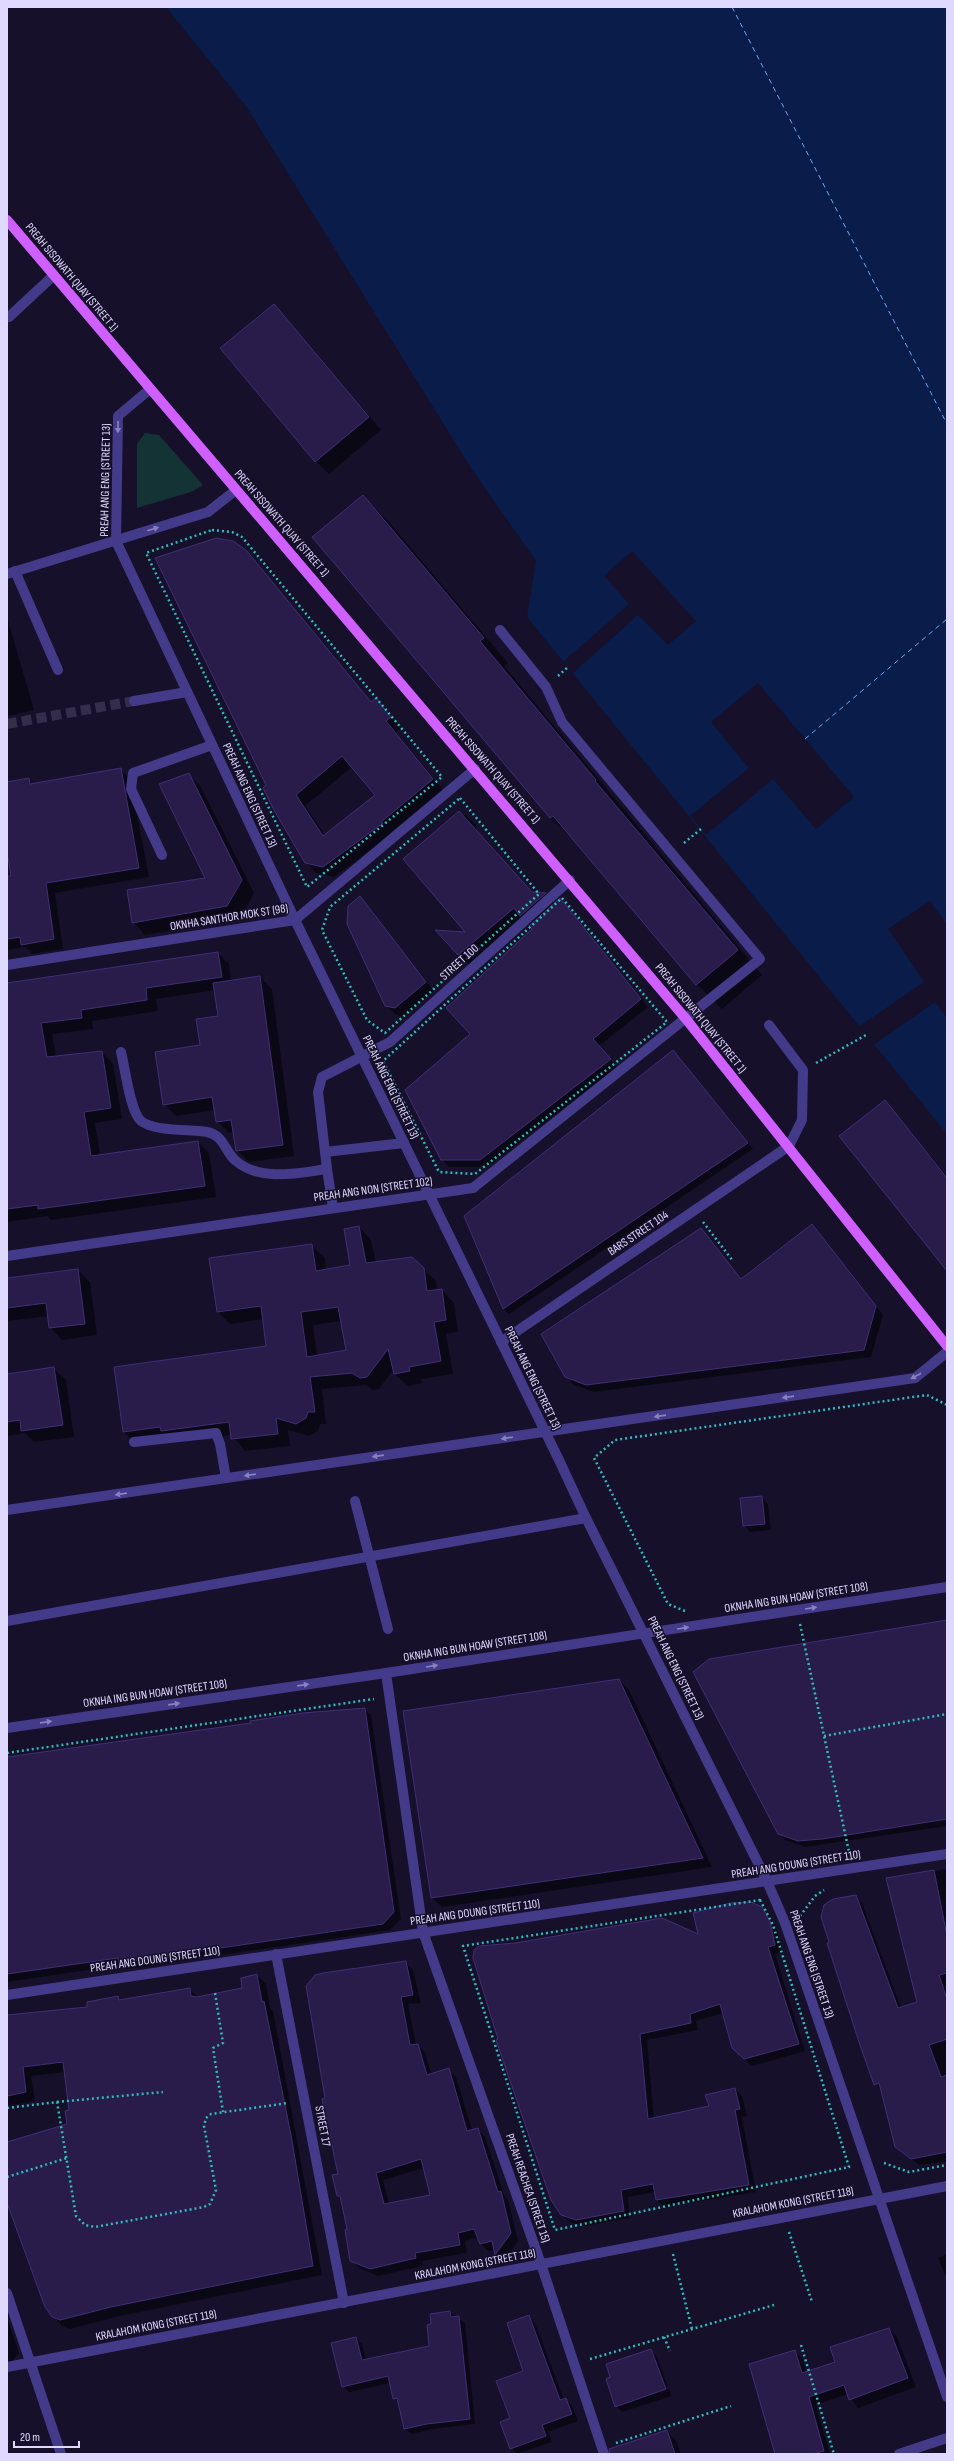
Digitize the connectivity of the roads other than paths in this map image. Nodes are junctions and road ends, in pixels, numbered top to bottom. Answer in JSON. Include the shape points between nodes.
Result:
{"nodes":[{"id":1,"x":7,"y":220,"type":"edge"},
{"id":2,"x":54,"y":275,"type":"junction"},
{"id":3,"x":8,"y":316,"type":"edge"},
{"id":4,"x":150,"y":389,"type":"junction"},
{"id":5,"x":236,"y":490,"type":"junction"},
{"id":6,"x":116,"y":541,"type":"junction"},
{"id":7,"x":11,"y":572,"type":"edge"},
{"id":8,"x":500,"y":630,"type":"dead end"},
{"id":9,"x":58,"y":670,"type":"dead end"},
{"id":10,"x":187,"y":692,"type":"junction"},
{"id":11,"x":134,"y":701,"type":"tunnel mouth"},
{"id":12,"x":212,"y":745,"type":"junction"},
{"id":13,"x":475,"y":770,"type":"junction"},
{"id":14,"x":162,"y":855,"type":"dead end"},
{"id":15,"x":570,"y":880,"type":"junction"},
{"id":16,"x":295,"y":920,"type":"junction"},
{"id":17,"x":7,"y":965,"type":"edge"},
{"id":18,"x":686,"y":1019,"type":"junction"},
{"id":19,"x":769,"y":1025,"type":"dead end"},
{"id":20,"x":121,"y":1052,"type":"dead end"},
{"id":21,"x":362,"y":1058,"type":"junction"},
{"id":22,"x":404,"y":1143,"type":"junction"},
{"id":23,"x":789,"y":1146,"type":"junction"},
{"id":24,"x":325,"y":1152,"type":"junction"},
{"id":25,"x":327,"y":1169,"type":"junction"},
{"id":26,"x":430,"y":1194,"type":"junction"},
{"id":27,"x":333,"y":1208,"type":"junction"},
{"id":28,"x":7,"y":1256,"type":"edge"},
{"id":29,"x":501,"y":1342,"type":"junction"},
{"id":30,"x":947,"y":1346,"type":"edge"},
{"id":31,"x":947,"y":1352,"type":"edge"},
{"id":32,"x":546,"y":1432,"type":"junction"},
{"id":33,"x":134,"y":1442,"type":"dead end"},
{"id":34,"x":226,"y":1478,"type":"junction"},
{"id":35,"x":355,"y":1501,"type":"dead end"},
{"id":36,"x":7,"y":1510,"type":"edge"},
{"id":37,"x":586,"y":1518,"type":"junction"},
{"id":38,"x":369,"y":1557,"type":"junction"},
{"id":39,"x":947,"y":1587,"type":"edge"},
{"id":40,"x":7,"y":1622,"type":"edge"},
{"id":41,"x":388,"y":1628,"type":"dead end"},
{"id":42,"x":644,"y":1634,"type":"junction"},
{"id":43,"x":386,"y":1673,"type":"junction"},
{"id":44,"x":7,"y":1728,"type":"edge"},
{"id":45,"x":947,"y":1854,"type":"edge"},
{"id":46,"x":767,"y":1881,"type":"junction"},
{"id":47,"x":423,"y":1932,"type":"junction"},
{"id":48,"x":276,"y":1954,"type":"junction"},
{"id":49,"x":7,"y":1994,"type":"edge"},
{"id":50,"x":947,"y":2186,"type":"edge"},
{"id":51,"x":879,"y":2198,"type":"junction"},
{"id":52,"x":541,"y":2264,"type":"junction"},
{"id":53,"x":7,"y":2293,"type":"edge"},
{"id":54,"x":344,"y":2303,"type":"junction"},
{"id":55,"x":30,"y":2362,"type":"junction"},
{"id":56,"x":7,"y":2367,"type":"edge"},
{"id":57,"x":947,"y":2397,"type":"edge"},
{"id":58,"x":947,"y":2438,"type":"edge"},
{"id":59,"x":603,"y":2451,"type":"edge"},
{"id":60,"x":61,"y":2454,"type":"edge"},
{"id":61,"x":899,"y":2454,"type":"edge"}],
"edges":[{"from":1,"to":2,"type":"main road","name":"PREAH SISOWATH QUAY (STREET 1)"},
{"from":2,"to":3,"type":"street"},
{"from":2,"to":4,"type":"main road","name":"PREAH SISOWATH QUAY (STREET 1)"},
{"from":4,"to":5,"type":"main road","name":"PREAH SISOWATH QUAY (STREET 1)"},
{"from":4,"to":6,"type":"street","name":"PREAH ANG ENG (STREET 13)","one_way":true,"via":[[118,416]]},
{"from":6,"to":5,"type":"street","one_way":true,"via":[[208,512]]},
{"from":5,"to":13,"type":"main road","name":"PREAH SISOWATH QUAY (STREET 1)"},
{"from":6,"to":7,"type":"street"},
{"from":6,"to":10,"type":"street","name":"PREAH ANG ENG (STREET 13)"},
{"from":7,"to":9,"type":"street"},
{"from":8,"to":18,"type":"street","name":"PREAH ANG NON (STREET 102)","via":[[546,687],[562,722],[760,959]]},
{"from":10,"to":11,"type":"street"},
{"from":10,"to":12,"type":"street","name":"PREAH ANG ENG (STREET 13)"},
{"from":12,"to":14,"type":"street","via":[[133,773],[131,789]]},
{"from":12,"to":16,"type":"street","name":"PREAH ANG ENG (STREET 13)"},
{"from":13,"to":15,"type":"main road","name":"PREAH SISOWATH QUAY (STREET 1)"},
{"from":13,"to":16,"type":"street","name":"OKNHA SANTHOR MOK ST (98)"},
{"from":15,"to":18,"type":"main road","name":"PREAH SISOWATH QUAY (STREET 1)"},
{"from":15,"to":21,"type":"street","name":"STREET 100","via":[[390,1042]]},
{"from":16,"to":17,"type":"street","name":"OKNHA SANTHOR MOK ST (98)"},
{"from":16,"to":21,"type":"street","name":"PREAH ANG ENG (STREET 13)"},
{"from":18,"to":23,"type":"main road","name":"PREAH SISOWATH QUAY (STREET 1)"},
{"from":18,"to":26,"type":"street","name":"PREAH ANG NON (STREET 102)","via":[[473,1188]]},
{"from":19,"to":23,"type":"street","via":[[803,1070],[802,1120]]},
{"from":20,"to":25,"type":"street","via":[[134,1108],[142,1121],[152,1126],[208,1132],[224,1143],[236,1162],[274,1176]]},
{"from":21,"to":22,"type":"street","name":"PREAH ANG ENG (STREET 13)"},
{"from":21,"to":24,"type":"street","name":"STREET 100","via":[[322,1077],[318,1092]]},
{"from":22,"to":24,"type":"street"},
{"from":22,"to":26,"type":"street","name":"PREAH ANG ENG (STREET 13)"},
{"from":23,"to":29,"type":"street","name":"BARS STREET 104"},
{"from":23,"to":30,"type":"main road","name":"PREAH SISOWATH QUAY (STREET 1)"},
{"from":24,"to":25,"type":"street","name":"STREET 100"},
{"from":25,"to":27,"type":"street","name":"STREET 100"},
{"from":26,"to":27,"type":"street","name":"PREAH ANG NON (STREET 102)"},
{"from":26,"to":29,"type":"street","name":"PREAH ANG ENG (STREET 13)"},
{"from":27,"to":28,"type":"street","name":"PREAH ANG NON (STREET 102)"},
{"from":29,"to":32,"type":"street","name":"PREAH ANG ENG (STREET 13)"},
{"from":31,"to":32,"type":"street","one_way":true,"via":[[915,1378]]},
{"from":32,"to":34,"type":"street","one_way":true},
{"from":32,"to":37,"type":"street","name":"PREAH ANG ENG (STREET 13)"},
{"from":33,"to":34,"type":"street","via":[[216,1432]]},
{"from":34,"to":36,"type":"street","one_way":true},
{"from":35,"to":38,"type":"street"},
{"from":37,"to":38,"type":"street"},
{"from":37,"to":42,"type":"street","name":"PREAH ANG ENG (STREET 13)"},
{"from":38,"to":40,"type":"street"},
{"from":38,"to":41,"type":"street"},
{"from":42,"to":39,"type":"street","name":"OKNHA ING BUN HOAW (STREET 108)","one_way":true},
{"from":43,"to":42,"type":"street","name":"OKNHA ING BUN HOAW (STREET 108)","one_way":true},
{"from":42,"to":46,"type":"street","name":"PREAH ANG ENG (STREET 13)"},
{"from":44,"to":43,"type":"street","name":"OKNHA ING BUN HOAW (STREET 108)","one_way":true},
{"from":43,"to":47,"type":"street","name":"PREAH REACHEA (STREET 15)"},
{"from":45,"to":46,"type":"street","name":"PREAH ANG DOUNG (STREET 110)"},
{"from":46,"to":47,"type":"street","name":"PREAH ANG DOUNG (STREET 110)"},
{"from":46,"to":51,"type":"street","name":"PREAH ANG ENG (STREET 13)","via":[[785,1923]]},
{"from":47,"to":48,"type":"street","name":"PREAH ANG DOUNG (STREET 110)"},
{"from":47,"to":52,"type":"street","name":"PREAH REACHEA (STREET 15)"},
{"from":48,"to":49,"type":"street","name":"PREAH ANG DOUNG (STREET 110)"},
{"from":48,"to":54,"type":"street","name":"STREET 17"},
{"from":50,"to":51,"type":"street","name":"KRALAHOM KONG (STREET 118)"},
{"from":51,"to":52,"type":"street","name":"KRALAHOM KONG (STREET 118)"},
{"from":51,"to":57,"type":"street","name":"PREAH ANG ENG (STREET 13)"},
{"from":52,"to":54,"type":"street","name":"KRALAHOM KONG (STREET 118)"},
{"from":52,"to":59,"type":"street","name":"PREAH REACHEA (STREET 15)"},
{"from":53,"to":55,"type":"street"},
{"from":54,"to":55,"type":"street","name":"KRALAHOM KONG (STREET 118)"},
{"from":55,"to":56,"type":"street","name":"KRALAHOM KONG (STREET 118)"},
{"from":55,"to":60,"type":"street"},
{"from":58,"to":61,"type":"street"}]}
